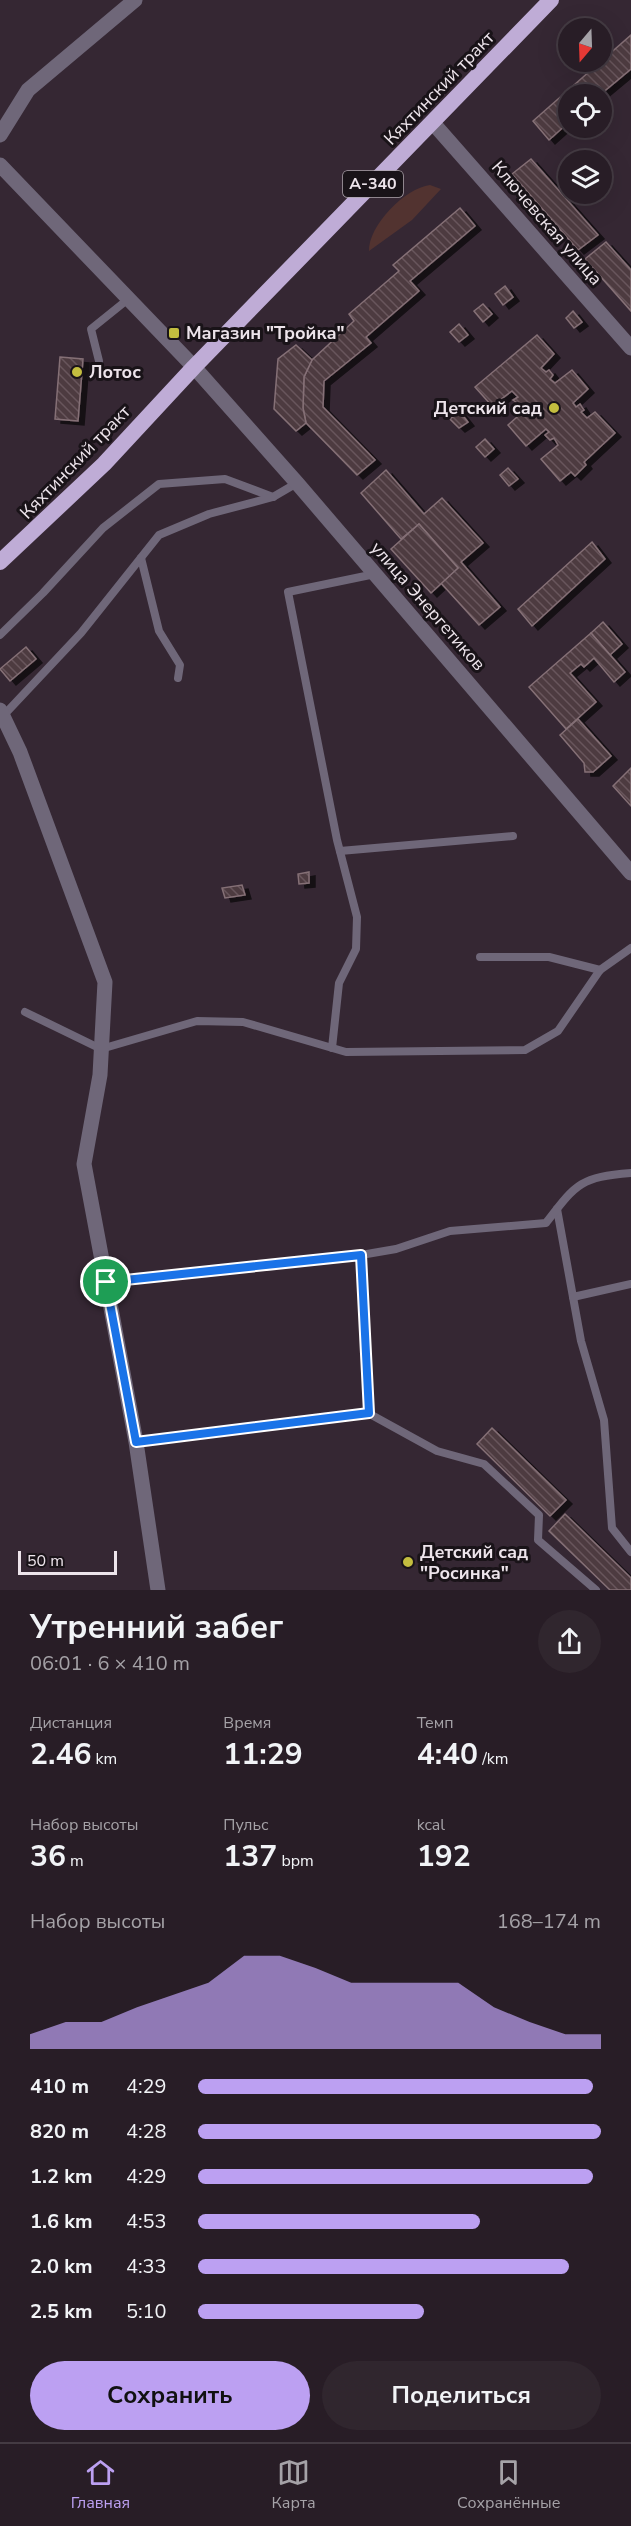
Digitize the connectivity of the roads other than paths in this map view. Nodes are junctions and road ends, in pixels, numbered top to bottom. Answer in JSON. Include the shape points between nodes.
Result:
{"nodes":[{"id":1,"x":135,"y":0,"type":"edge"},
{"id":2,"x":551,"y":0,"type":"edge"},
{"id":3,"x":433,"y":123,"type":"junction"},
{"id":4,"x":0,"y":135,"type":"edge"},
{"id":5,"x":0,"y":165,"type":"edge"},
{"id":6,"x":127,"y":300,"type":"junction"},
{"id":7,"x":631,"y":348,"type":"edge"},
{"id":8,"x":99,"y":361,"type":"dead end"},
{"id":9,"x":194,"y":367,"type":"junction"},
{"id":10,"x":297,"y":483,"type":"junction"},
{"id":11,"x":273,"y":497,"type":"junction"},
{"id":12,"x":3,"y":557,"type":"edge"},
{"id":13,"x":141,"y":558,"type":"junction"},
{"id":14,"x":375,"y":574,"type":"junction"},
{"id":15,"x":0,"y":634,"type":"edge"},
{"id":16,"x":178,"y":678,"type":"dead end"},
{"id":17,"x":2,"y":713,"type":"edge"},
{"id":18,"x":513,"y":836,"type":"dead end"},
{"id":19,"x":340,"y":851,"type":"junction"},
{"id":20,"x":631,"y":873,"type":"edge"},
{"id":21,"x":631,"y":948,"type":"edge"},
{"id":22,"x":480,"y":957,"type":"dead end"},
{"id":23,"x":600,"y":970,"type":"junction"},
{"id":24,"x":25,"y":1012,"type":"dead end"},
{"id":25,"x":332,"y":1048,"type":"junction"},
{"id":26,"x":101,"y":1049,"type":"junction"},
{"id":27,"x":631,"y":1173,"type":"edge"},
{"id":28,"x":557,"y":1209,"type":"junction"},
{"id":29,"x":361,"y":1255,"type":"junction"},
{"id":30,"x":106,"y":1282,"type":"junction"},
{"id":31,"x":631,"y":1284,"type":"edge"},
{"id":32,"x":573,"y":1296,"type":"junction"},
{"id":33,"x":369,"y":1413,"type":"junction"},
{"id":34,"x":136,"y":1442,"type":"junction"},
{"id":35,"x":631,"y":1552,"type":"edge"},
{"id":36,"x":158,"y":1590,"type":"edge"},
{"id":37,"x":596,"y":1590,"type":"edge"}],
"edges":[{"from":1,"to":4,"type":"street","via":[[28,90]]},
{"from":2,"to":3,"type":"highway","name":"Кяхтинский тракт","number":"А-340"},
{"from":3,"to":7,"type":"street","name":"Ключевская улица"},
{"from":3,"to":9,"type":"highway","name":"Кяхтинский тракт","number":"А-340"},
{"from":5,"to":6,"type":"street","name":"улица Энергетиков"},
{"from":6,"to":8,"type":"lane","via":[[91,329]]},
{"from":6,"to":9,"type":"street","name":"улица Энергетиков"},
{"from":9,"to":10,"type":"street","name":"улица Энергетиков"},
{"from":9,"to":12,"type":"highway","name":"Кяхтинский тракт","number":"А-340","via":[[104,464]]},
{"from":10,"to":11,"type":"lane"},
{"from":10,"to":14,"type":"street","name":"улица Энергетиков"},
{"from":11,"to":13,"type":"lane","via":[[209,514],[159,535]]},
{"from":11,"to":15,"type":"lane","via":[[225,479],[159,484],[103,528]]},
{"from":13,"to":16,"type":"lane","via":[[159,631],[180,665]]},
{"from":13,"to":17,"type":"lane","via":[[81,633]]},
{"from":14,"to":19,"type":"lane","via":[[288,592]]},
{"from":14,"to":20,"type":"street","name":"улица Энергетиков"},
{"from":17,"to":26,"type":"street","via":[[105,982]]},
{"from":18,"to":19,"type":"lane"},
{"from":19,"to":25,"type":"lane","via":[[357,917],[356,949],[339,983]]},
{"from":21,"to":23,"type":"lane"},
{"from":22,"to":23,"type":"lane","via":[[549,957]]},
{"from":23,"to":25,"type":"lane","via":[[558,1030],[525,1050],[401,1053]]},
{"from":24,"to":26,"type":"lane"},
{"from":25,"to":26,"type":"lane","via":[[243,1022],[197,1021]]},
{"from":26,"to":30,"type":"street","via":[[84,1164]]},
{"from":27,"to":28,"type":"lane","via":[[605,1175],[573,1187]]},
{"from":28,"to":29,"type":"lane","via":[[546,1223],[450,1231],[396,1249]]},
{"from":28,"to":32,"type":"lane"},
{"from":29,"to":30,"type":"lane"},
{"from":29,"to":33,"type":"lane"},
{"from":30,"to":34,"type":"street"},
{"from":31,"to":32,"type":"lane"},
{"from":32,"to":35,"type":"lane","via":[[580,1341],[604,1420],[612,1528]]},
{"from":33,"to":34,"type":"lane"},
{"from":33,"to":37,"type":"lane","via":[[437,1451],[484,1464],[538,1515],[538,1540]]},
{"from":34,"to":36,"type":"street"}]}
